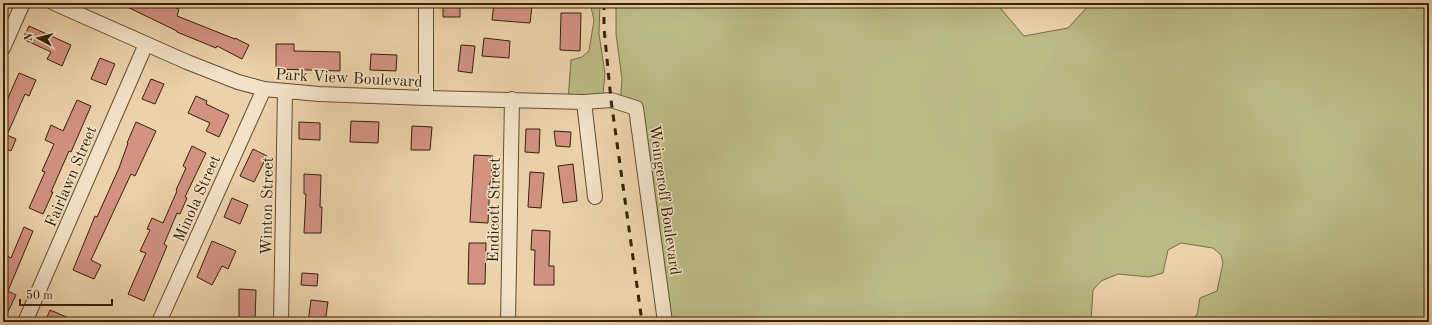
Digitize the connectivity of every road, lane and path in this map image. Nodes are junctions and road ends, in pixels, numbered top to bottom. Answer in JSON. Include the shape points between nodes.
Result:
{"nodes":[{"id":1,"x":23,"y":3,"type":"edge"},
{"id":2,"x":54,"y":3,"type":"edge"},
{"id":3,"x":426,"y":3,"type":"edge"},
{"id":4,"x":146,"y":44,"type":"junction"},
{"id":5,"x":3,"y":48,"type":"edge"},
{"id":6,"x":264,"y":89,"type":"junction"},
{"id":7,"x":285,"y":91,"type":"junction"},
{"id":8,"x":426,"y":98,"type":"junction"},
{"id":9,"x":512,"y":99,"type":"junction"},
{"id":10,"x":611,"y":100,"type":"joint"},
{"id":11,"x":584,"y":102,"type":"junction"},
{"id":12,"x":595,"y":198,"type":"dead end"},
{"id":13,"x":26,"y":322,"type":"edge"},
{"id":14,"x":159,"y":322,"type":"edge"},
{"id":15,"x":281,"y":322,"type":"edge"},
{"id":16,"x":508,"y":322,"type":"edge"},
{"id":17,"x":665,"y":322,"type":"edge"}],
"edges":[{"from":1,"to":5,"type":"street"},
{"from":2,"to":4,"type":"street","name":"Park View Boulevard"},
{"from":3,"to":8,"type":"street"},
{"from":4,"to":6,"type":"street","name":"Park View Boulevard","via":[[238,82]]},
{"from":4,"to":13,"type":"street","name":"Fairlawn Street"},
{"from":6,"to":7,"type":"street","name":"Park View Boulevard"},
{"from":6,"to":14,"type":"street","name":"Minola Street"},
{"from":7,"to":8,"type":"street","name":"Park View Boulevard"},
{"from":7,"to":15,"type":"street","name":"Winton Street"},
{"from":8,"to":9,"type":"street","name":"Park View Boulevard"},
{"from":9,"to":11,"type":"street","name":"Park View Boulevard"},
{"from":9,"to":16,"type":"street","name":"Endicott Street"},
{"from":10,"to":11,"type":"street","name":"Park View Boulevard"},
{"from":10,"to":17,"type":"street","name":"Weingeroff Boulevard","via":[[636,108],[637,112]]},
{"from":11,"to":12,"type":"street"}]}
